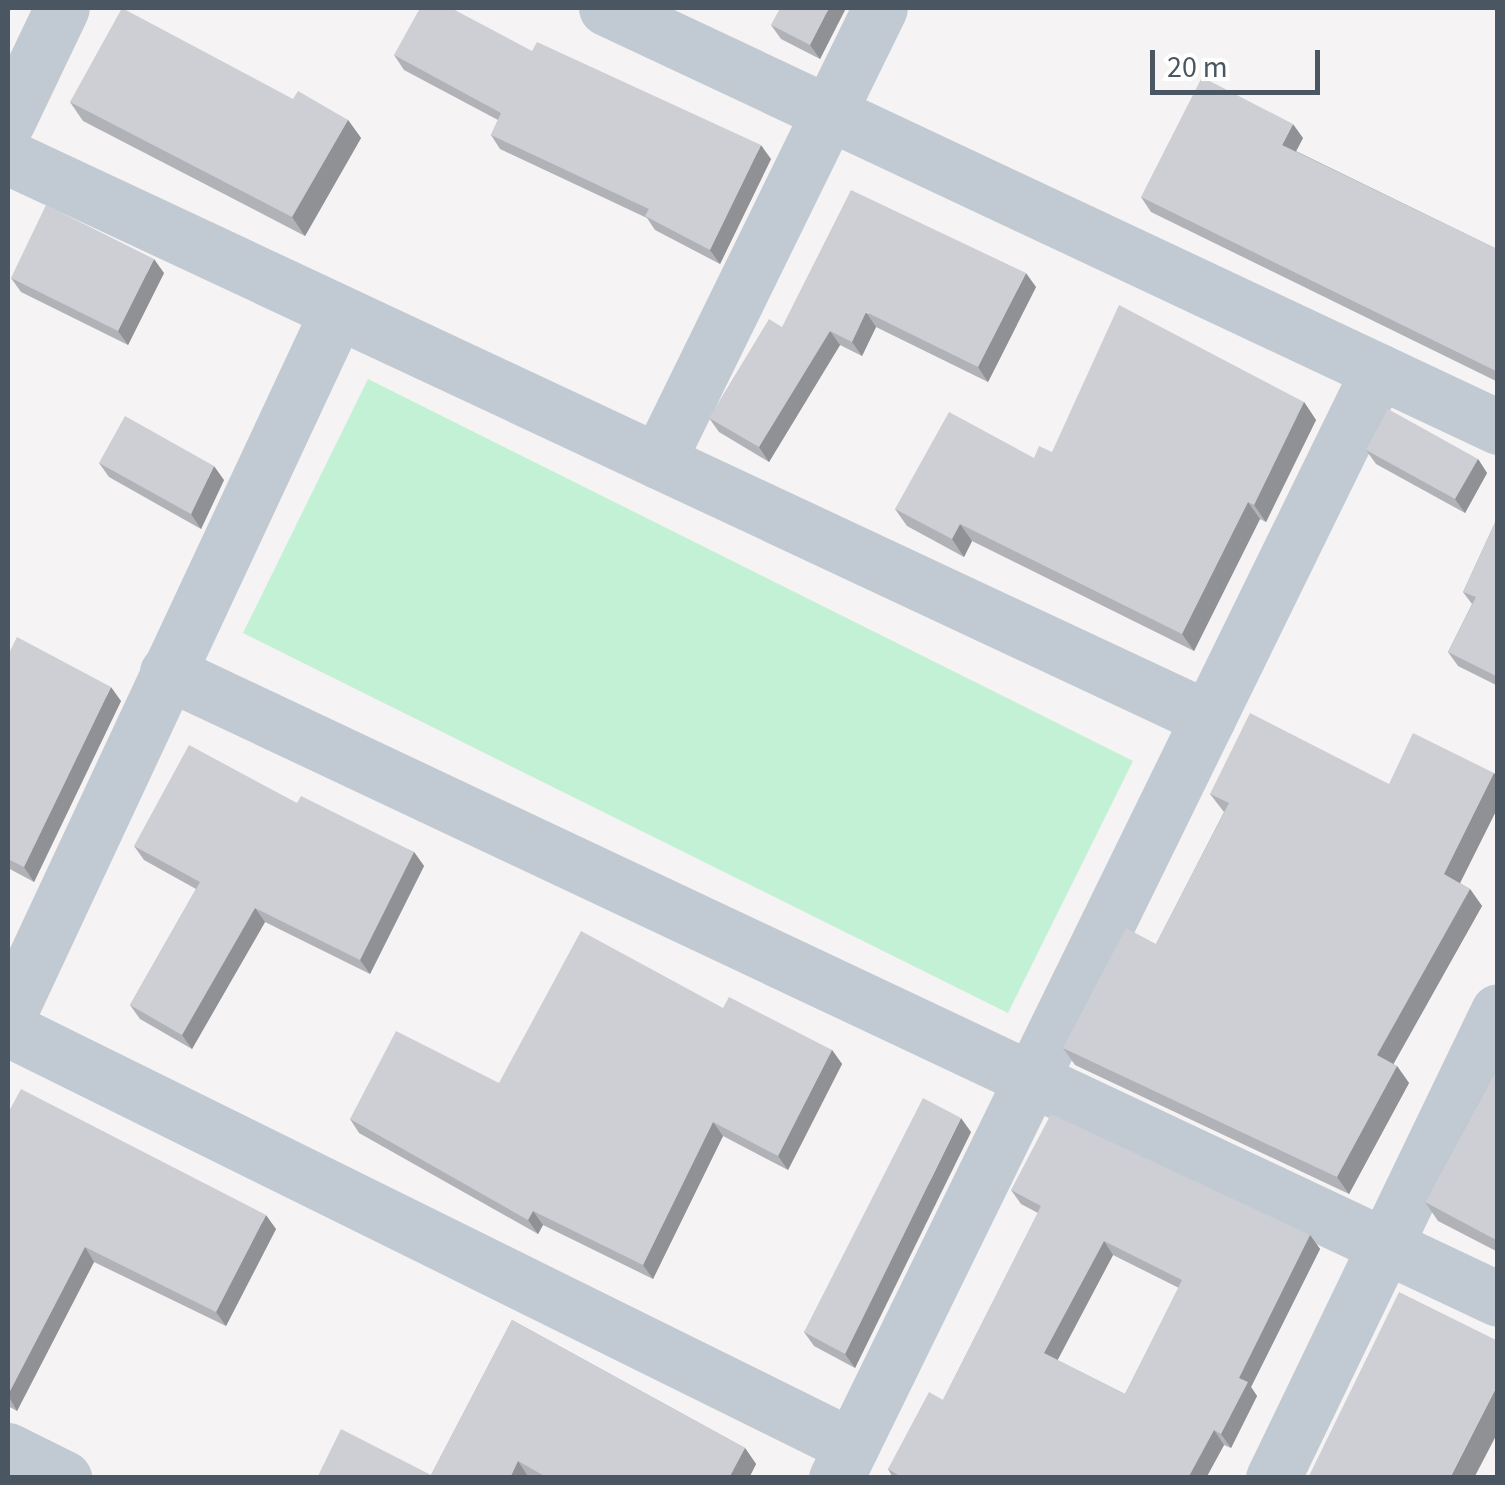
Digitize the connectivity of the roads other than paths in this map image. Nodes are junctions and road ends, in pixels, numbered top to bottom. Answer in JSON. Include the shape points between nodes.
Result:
{"nodes":[{"id":1,"x":62,"y":8,"type":"edge"},
{"id":2,"x":606,"y":8,"type":"edge"},
{"id":3,"x":880,"y":8,"type":"edge"},
{"id":4,"x":829,"y":112,"type":"junction"},
{"id":5,"x":8,"y":121,"type":"edge"},
{"id":6,"x":8,"y":157,"type":"edge"},
{"id":7,"x":337,"y":312,"type":"junction"},
{"id":8,"x":1378,"y":370,"type":"junction"},
{"id":9,"x":1498,"y":427,"type":"edge"},
{"id":10,"x":658,"y":461,"type":"junction"},
{"id":11,"x":167,"y":672,"type":"junction"},
{"id":12,"x":1208,"y":718,"type":"junction"},
{"id":13,"x":1498,"y":1010,"type":"edge"},
{"id":14,"x":8,"y":1016,"type":"edge"},
{"id":15,"x":8,"y":1029,"type":"edge"},
{"id":16,"x":1031,"y":1081,"type":"junction"},
{"id":17,"x":1384,"y":1248,"type":"junction"},
{"id":18,"x":1498,"y":1299,"type":"edge"},
{"id":19,"x":8,"y":1450,"type":"edge"},
{"id":20,"x":844,"y":1462,"type":"edge"},
{"id":21,"x":64,"y":1478,"type":"edge"},
{"id":22,"x":1273,"y":1478,"type":"edge"}],
"edges":[{"from":1,"to":5,"type":"street"},
{"from":2,"to":4,"type":"street"},
{"from":3,"to":4,"type":"street"},
{"from":4,"to":8,"type":"street"},
{"from":4,"to":10,"type":"street"},
{"from":6,"to":7,"type":"street"},
{"from":7,"to":10,"type":"street"},
{"from":7,"to":11,"type":"street"},
{"from":8,"to":9,"type":"street"},
{"from":8,"to":12,"type":"street"},
{"from":10,"to":12,"type":"street"},
{"from":11,"to":14,"type":"street"},
{"from":11,"to":16,"type":"street"},
{"from":12,"to":16,"type":"street"},
{"from":13,"to":17,"type":"street"},
{"from":15,"to":20,"type":"street"},
{"from":16,"to":17,"type":"street"},
{"from":16,"to":20,"type":"street"},
{"from":17,"to":18,"type":"street"},
{"from":17,"to":22,"type":"street"},
{"from":19,"to":21,"type":"street"}]}
